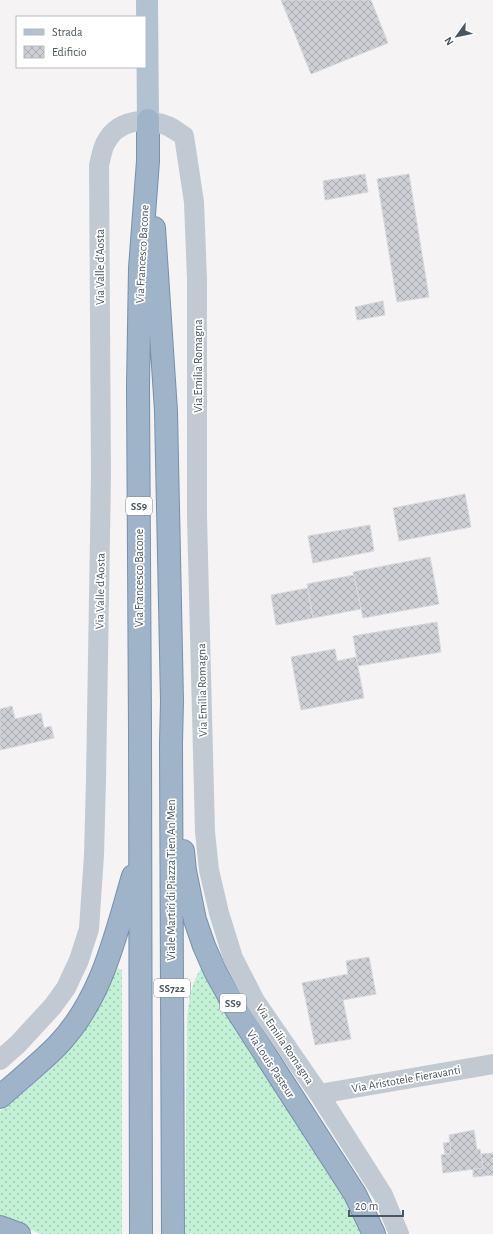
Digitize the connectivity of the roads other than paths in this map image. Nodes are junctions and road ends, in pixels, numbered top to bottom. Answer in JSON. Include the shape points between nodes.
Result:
{"nodes":[{"id":1,"x":147,"y":0,"type":"edge"},
{"id":2,"x":148,"y":120,"type":"junction"},
{"id":3,"x":148,"y":161,"type":"junction"},
{"id":4,"x":171,"y":743,"type":"junction"},
{"id":5,"x":140,"y":851,"type":"junction"},
{"id":6,"x":0,"y":1060,"type":"edge"},
{"id":7,"x":493,"y":1064,"type":"edge"},
{"id":8,"x":319,"y":1094,"type":"junction"},
{"id":9,"x":0,"y":1097,"type":"edge"},
{"id":10,"x":0,"y":1227,"type":"edge"},
{"id":11,"x":19,"y":1234,"type":"edge"},
{"id":12,"x":141,"y":1234,"type":"edge"},
{"id":13,"x":173,"y":1234,"type":"edge"},
{"id":14,"x":374,"y":1234,"type":"edge"},
{"id":15,"x":399,"y":1234,"type":"edge"}],
"edges":[{"from":1,"to":2,"type":"main road","name":"Via Francesco Bacone","number":"SS9"},
{"from":2,"to":3,"type":"highway","name":"Via Francesco Bacone","number":"SS9"},
{"from":2,"to":6,"type":"street","name":"Via Valle d'Aosta","via":[[130,123],[114,130],[104,144],[99,165],[101,483],[96,788],[89,929],[66,988],[53,1006]]},
{"from":2,"to":8,"type":"street","name":"Via Emilia Romagna","via":[[169,127],[184,136],[194,202],[205,832],[210,870],[233,958],[255,1001]]},
{"from":3,"to":4,"type":"highway","name":"Via Francesco Bacone","number":"SS9","via":[[166,411]]},
{"from":3,"to":5,"type":"highway","name":"Via Francesco Bacone","number":"SS9","via":[[140,268],[138,386]]},
{"from":4,"to":13,"type":"highway","name":"Viale Martiri di Piazza Tien An Men","number":"SS722"},
{"from":4,"to":14,"type":"highway","name":"Via Louis Pasteur","number":"SS9","via":[[181,793],[185,871],[204,946],[225,990],[355,1194]]},
{"from":5,"to":9,"type":"highway","via":[[109,959],[96,989],[77,1021],[57,1046]]},
{"from":5,"to":12,"type":"highway","number":"SS722"},
{"from":7,"to":8,"type":"street","name":"Via Aristotele Fieravanti"},
{"from":8,"to":15,"type":"street","name":"Via Emilia Romagna","via":[[383,1195]]},
{"from":10,"to":11,"type":"highway"}]}
